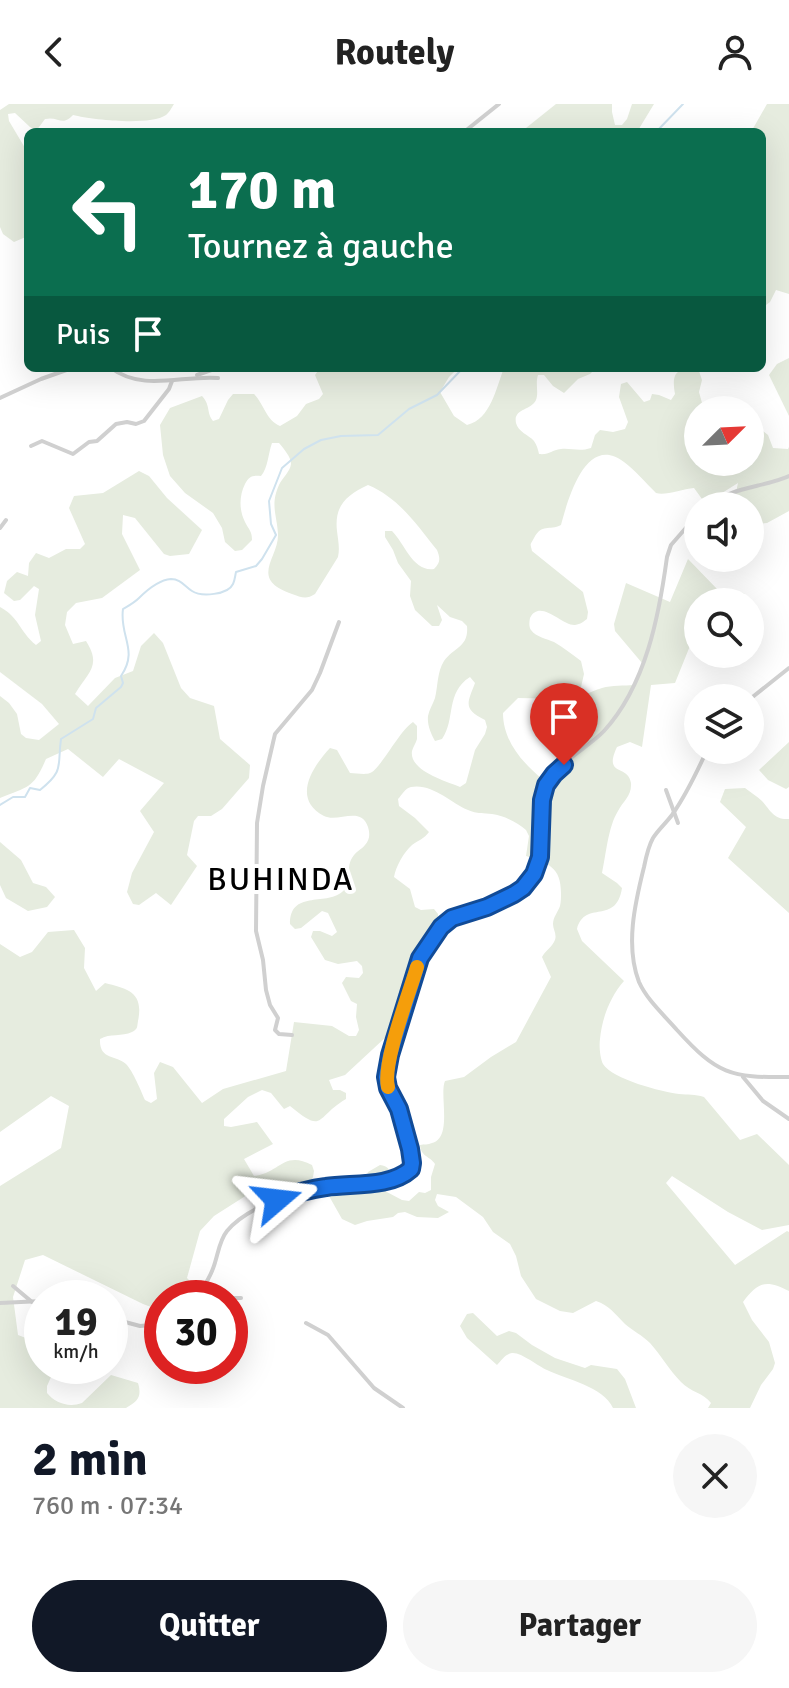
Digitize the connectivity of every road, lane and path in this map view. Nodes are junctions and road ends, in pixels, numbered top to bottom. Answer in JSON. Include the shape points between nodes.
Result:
{"nodes":[{"id":1,"x":499,"y":104,"type":"edge"},
{"id":2,"x":469,"y":128,"type":"edge"},
{"id":3,"x":59,"y":372,"type":"edge"},
{"id":4,"x":117,"y":372,"type":"edge"},
{"id":5,"x":207,"y":372,"type":"edge"},
{"id":6,"x":191,"y":378,"type":"junction"},
{"id":7,"x":218,"y":378,"type":"dead end"},
{"id":8,"x":172,"y":381,"type":"junction"},
{"id":9,"x":0,"y":398,"type":"edge"},
{"id":10,"x":31,"y":446,"type":"dead end"},
{"id":11,"x":789,"y":476,"type":"edge"},
{"id":12,"x":735,"y":492,"type":"edge"},
{"id":13,"x":6,"y":520,"type":"dead end"},
{"id":14,"x":0,"y":528,"type":"edge"},
{"id":15,"x":684,"y":530,"type":"edge"},
{"id":16,"x":339,"y":622,"type":"dead end"},
{"id":17,"x":789,"y":668,"type":"edge"},
{"id":18,"x":764,"y":688,"type":"edge"},
{"id":19,"x":701,"y":764,"type":"edge"},
{"id":20,"x":666,"y":790,"type":"dead end"},
{"id":21,"x":674,"y":812,"type":"junction"},
{"id":22,"x":678,"y":823,"type":"dead end"},
{"id":23,"x":292,"y":1035,"type":"dead end"},
{"id":24,"x":743,"y":1077,"type":"junction"},
{"id":25,"x":789,"y":1077,"type":"edge"},
{"id":26,"x":789,"y":1119,"type":"edge"},
{"id":27,"x":207,"y":1280,"type":"edge"},
{"id":28,"x":13,"y":1286,"type":"dead end"},
{"id":29,"x":24,"y":1295,"type":"edge"},
{"id":30,"x":24,"y":1302,"type":"edge"},
{"id":31,"x":0,"y":1303,"type":"edge"},
{"id":32,"x":306,"y":1323,"type":"dead end"},
{"id":33,"x":403,"y":1408,"type":"edge"}],
"edges":[{"from":1,"to":2,"type":"street"},
{"from":3,"to":9,"type":"street"},
{"from":4,"to":8,"type":"street","via":[[130,380]]},
{"from":5,"to":6,"type":"street"},
{"from":6,"to":7,"type":"street"},
{"from":6,"to":8,"type":"street"},
{"from":8,"to":10,"type":"street","via":[[144,421],[116,424],[73,454],[42,441]]},
{"from":11,"to":12,"type":"street"},
{"from":13,"to":14,"type":"street"},
{"from":15,"to":27,"type":"street","via":[[671,545],[654,634],[634,686],[603,733],[546,785],[534,874],[514,894],[452,918],[420,958],[386,1077],[412,1157],[411,1169],[378,1182],[294,1193],[250,1213],[222,1238]]},
{"from":16,"to":23,"type":"street","via":[[312,690],[275,734],[257,823],[256,931],[266,990],[278,1018],[275,1030]]},
{"from":17,"to":18,"type":"street"},
{"from":19,"to":21,"type":"street"},
{"from":20,"to":21,"type":"street"},
{"from":21,"to":22,"type":"street"},
{"from":21,"to":24,"type":"street","via":[[653,838],[645,861],[633,922],[635,964],[648,997],[692,1046],[709,1062]]},
{"from":24,"to":25,"type":"street"},
{"from":24,"to":26,"type":"street","via":[[763,1101]]},
{"from":28,"to":29,"type":"street"},
{"from":30,"to":31,"type":"street"},
{"from":32,"to":33,"type":"street","via":[[328,1335],[374,1388]]}]}
